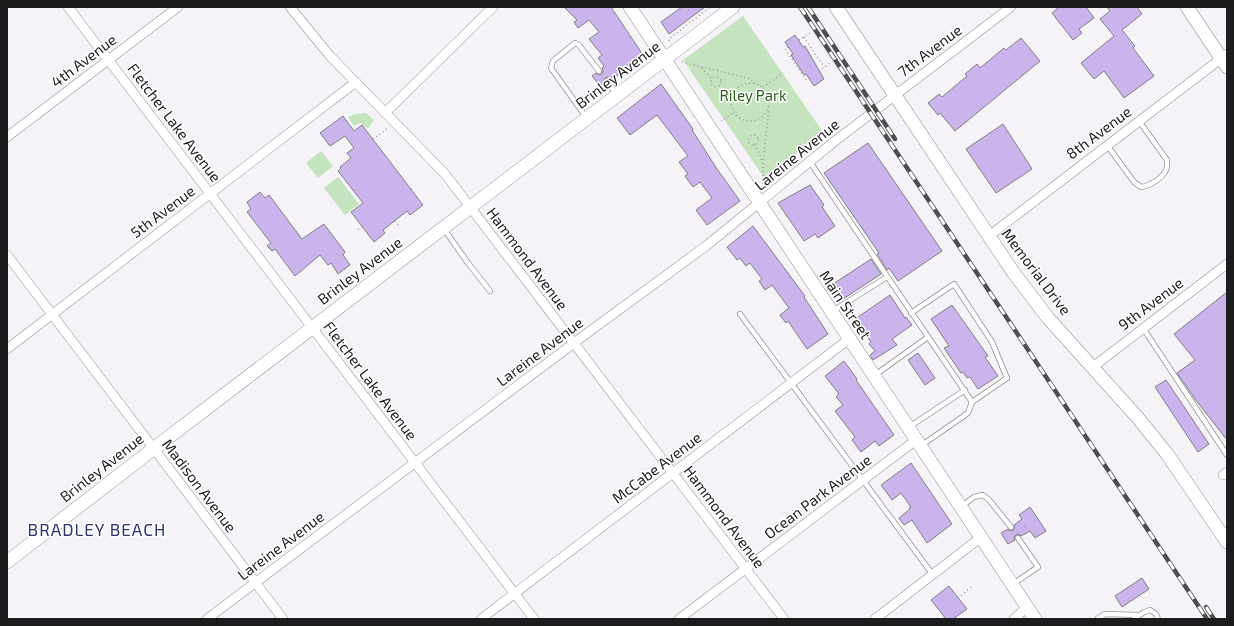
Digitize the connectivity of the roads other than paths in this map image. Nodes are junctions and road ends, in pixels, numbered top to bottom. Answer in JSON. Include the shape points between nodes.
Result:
{"nodes":[{"id":1,"x":68,"y":7,"type":"edge"},
{"id":2,"x":178,"y":7,"type":"edge"},
{"id":3,"x":290,"y":7,"type":"edge"},
{"id":4,"x":493,"y":7,"type":"edge"},
{"id":5,"x":630,"y":7,"type":"edge"},
{"id":6,"x":733,"y":7,"type":"edge"},
{"id":7,"x":836,"y":7,"type":"edge"},
{"id":8,"x":1011,"y":7,"type":"edge"},
{"id":9,"x":1187,"y":7,"type":"edge"},
{"id":10,"x":665,"y":59,"type":"junction"},
{"id":11,"x":109,"y":60,"type":"junction"},
{"id":12,"x":1225,"y":60,"type":"edge"},
{"id":13,"x":599,"y":71,"type":"dead end"},
{"id":14,"x":606,"y":81,"type":"dead end"},
{"id":15,"x":356,"y":82,"type":"junction"},
{"id":16,"x":617,"y":95,"type":"junction"},
{"id":17,"x":891,"y":99,"type":"junction"},
{"id":18,"x":385,"y":113,"type":"junction"},
{"id":19,"x":587,"y":118,"type":"junction"},
{"id":20,"x":1138,"y":121,"type":"junction"},
{"id":21,"x":7,"y":137,"type":"edge"},
{"id":22,"x":1107,"y":145,"type":"junction"},
{"id":23,"x":810,"y":162,"type":"junction"},
{"id":24,"x":210,"y":194,"type":"junction"},
{"id":25,"x":759,"y":203,"type":"junction"},
{"id":26,"x":470,"y":208,"type":"junction"},
{"id":27,"x":443,"y":228,"type":"junction"},
{"id":28,"x":989,"y":236,"type":"junction"},
{"id":29,"x":7,"y":255,"type":"edge"},
{"id":30,"x":1227,"y":264,"type":"edge"},
{"id":31,"x":887,"y":277,"type":"junction"},
{"id":32,"x":490,"y":291,"type":"dead end"},
{"id":33,"x":831,"y":312,"type":"junction"},
{"id":34,"x":911,"y":313,"type":"junction"},
{"id":35,"x":52,"y":314,"type":"junction"},
{"id":36,"x":740,"y":314,"type":"dead end"},
{"id":37,"x":311,"y":328,"type":"junction"},
{"id":38,"x":1143,"y":328,"type":"junction"},
{"id":39,"x":928,"y":338,"type":"junction"},
{"id":40,"x":849,"y":339,"type":"junction"},
{"id":41,"x":574,"y":344,"type":"junction"},
{"id":42,"x":7,"y":349,"type":"edge"},
{"id":43,"x":1093,"y":367,"type":"junction"},
{"id":44,"x":873,"y":376,"type":"junction"},
{"id":45,"x":791,"y":384,"type":"junction"},
{"id":46,"x":965,"y":390,"type":"junction"},
{"id":47,"x":972,"y":402,"type":"junction"},
{"id":48,"x":907,"y":428,"type":"junction"},
{"id":49,"x":918,"y":444,"type":"junction"},
{"id":50,"x":153,"y":449,"type":"junction"},
{"id":51,"x":1227,"y":455,"type":"edge"},
{"id":52,"x":415,"y":464,"type":"junction"},
{"id":53,"x":673,"y":473,"type":"junction"},
{"id":54,"x":863,"y":480,"type":"junction"},
{"id":55,"x":960,"y":508,"type":"junction"},
{"id":56,"x":1011,"y":527,"type":"dead end"},
{"id":57,"x":980,"y":538,"type":"junction"},
{"id":58,"x":1018,"y":538,"type":"dead end"},
{"id":59,"x":1227,"y":542,"type":"edge"},
{"id":60,"x":7,"y":562,"type":"edge"},
{"id":61,"x":745,"y":569,"type":"junction"},
{"id":62,"x":933,"y":575,"type":"junction"},
{"id":63,"x":255,"y":582,"type":"junction"},
{"id":64,"x":1012,"y":585,"type":"junction"},
{"id":65,"x":514,"y":593,"type":"junction"},
{"id":66,"x":1027,"y":607,"type":"junction"},
{"id":67,"x":1139,"y":615,"type":"junction"},
{"id":68,"x":207,"y":619,"type":"edge"},
{"id":69,"x":283,"y":619,"type":"edge"},
{"id":70,"x":481,"y":619,"type":"edge"},
{"id":71,"x":534,"y":619,"type":"edge"},
{"id":72,"x":679,"y":619,"type":"edge"},
{"id":73,"x":784,"y":619,"type":"edge"},
{"id":74,"x":875,"y":619,"type":"edge"},
{"id":75,"x":1014,"y":619,"type":"edge"},
{"id":76,"x":1035,"y":619,"type":"edge"},
{"id":77,"x":1097,"y":619,"type":"edge"},
{"id":78,"x":1134,"y":619,"type":"edge"},
{"id":79,"x":1158,"y":619,"type":"edge"}],
"edges":[{"from":1,"to":11,"type":"street","name":"Fletcher Lake Avenue"},
{"from":2,"to":11,"type":"street","name":"4th Avenue"},
{"from":3,"to":15,"type":"street","name":"Hammond Avenue","via":[[330,56]]},
{"from":4,"to":18,"type":"street"},
{"from":5,"to":10,"type":"street","name":"Main Street"},
{"from":6,"to":10,"type":"street","name":"Brinley Avenue"},
{"from":7,"to":17,"type":"street","name":"Memorial Drive"},
{"from":8,"to":17,"type":"street","name":"7th Avenue"},
{"from":9,"to":12,"type":"street"},
{"from":10,"to":16,"type":"street","name":"Brinley Avenue"},
{"from":10,"to":25,"type":"street","name":"Main Street"},
{"from":11,"to":21,"type":"street","name":"4th Avenue"},
{"from":11,"to":24,"type":"street","name":"Fletcher Lake Avenue"},
{"from":12,"to":20,"type":"street","name":"8th Avenue"},
{"from":13,"to":19,"type":"lane","via":[[575,43],[551,64],[551,68]]},
{"from":14,"to":16,"type":"lane"},
{"from":15,"to":18,"type":"street","name":"Hammond Avenue"},
{"from":15,"to":24,"type":"street","name":"5th Avenue"},
{"from":16,"to":19,"type":"street","name":"Brinley Avenue"},
{"from":17,"to":23,"type":"street","name":"Lareine Avenue"},
{"from":17,"to":28,"type":"street","name":"Memorial Drive"},
{"from":18,"to":26,"type":"street","name":"Hammond Avenue","via":[[444,174]]},
{"from":19,"to":26,"type":"street","name":"Brinley Avenue"},
{"from":20,"to":22,"type":"street","name":"8th Avenue"},
{"from":20,"to":22,"type":"lane","via":[[1167,160],[1167,168],[1162,175],[1147,186],[1141,187],[1134,182]]},
{"from":22,"to":28,"type":"street","name":"8th Avenue"},
{"from":23,"to":25,"type":"street","name":"Lareine Avenue"},
{"from":23,"to":31,"type":"lane"},
{"from":24,"to":35,"type":"street","name":"5th Avenue"},
{"from":24,"to":37,"type":"street","name":"Fletcher Lake Avenue"},
{"from":25,"to":33,"type":"street","name":"Main Street"},
{"from":25,"to":41,"type":"street","name":"Lareine Avenue","via":[[706,246]]},
{"from":26,"to":27,"type":"street","name":"Brinley Avenue"},
{"from":26,"to":41,"type":"street","name":"Hammond Avenue"},
{"from":27,"to":32,"type":"lane"},
{"from":27,"to":37,"type":"street","name":"Brinley Avenue"},
{"from":28,"to":43,"type":"street","name":"Memorial Drive","via":[[1034,300]]},
{"from":29,"to":35,"type":"street","name":"Madison Avenue"},
{"from":30,"to":38,"type":"street","name":"9th Avenue"},
{"from":31,"to":33,"type":"lane"},
{"from":31,"to":34,"type":"lane"},
{"from":33,"to":40,"type":"street","name":"Main Street"},
{"from":34,"to":39,"type":"lane"},
{"from":34,"to":47,"type":"lane","via":[[954,284],[992,342],[1007,378]]},
{"from":35,"to":42,"type":"street","name":"5th Avenue"},
{"from":35,"to":50,"type":"street","name":"Madison Avenue"},
{"from":36,"to":45,"type":"lane"},
{"from":37,"to":50,"type":"street","name":"Brinley Avenue"},
{"from":37,"to":52,"type":"street","name":"Fletcher Lake Avenue"},
{"from":38,"to":43,"type":"street","name":"9th Avenue"},
{"from":38,"to":51,"type":"lane"},
{"from":39,"to":44,"type":"lane"},
{"from":39,"to":46,"type":"lane"},
{"from":40,"to":44,"type":"street","name":"Main Street"},
{"from":40,"to":45,"type":"street","name":"McCabe Avenue"},
{"from":41,"to":52,"type":"street","name":"Lareine Avenue"},
{"from":41,"to":53,"type":"street","name":"Hammond Avenue"},
{"from":43,"to":59,"type":"street","name":"Memorial Drive","via":[[1167,454]]},
{"from":44,"to":48,"type":"street","name":"Main Street"},
{"from":45,"to":53,"type":"street","name":"McCabe Avenue"},
{"from":45,"to":54,"type":"lane"},
{"from":46,"to":47,"type":"lane"},
{"from":46,"to":48,"type":"lane"},
{"from":47,"to":49,"type":"lane","via":[[968,413]]},
{"from":48,"to":49,"type":"street","name":"Main Street"},
{"from":49,"to":54,"type":"street","name":"Ocean Park Avenue"},
{"from":49,"to":55,"type":"street","name":"Main Street"},
{"from":50,"to":60,"type":"street","name":"Brinley Avenue"},
{"from":50,"to":63,"type":"street","name":"Madison Avenue"},
{"from":52,"to":63,"type":"street","name":"Lareine Avenue"},
{"from":52,"to":65,"type":"street","name":"Fletcher Lake Avenue"},
{"from":53,"to":61,"type":"street","name":"Hammond Avenue"},
{"from":53,"to":65,"type":"street","name":"McCabe Avenue"},
{"from":54,"to":61,"type":"street","name":"Ocean Park Avenue"},
{"from":54,"to":62,"type":"lane"},
{"from":55,"to":56,"type":"lane","via":[[983,495]]},
{"from":55,"to":57,"type":"street","name":"Main Street"},
{"from":57,"to":62,"type":"street"},
{"from":57,"to":64,"type":"street","name":"Main Street"},
{"from":58,"to":64,"type":"lane","via":[[1038,567]]},
{"from":61,"to":72,"type":"street","name":"Ocean Park Avenue"},
{"from":61,"to":73,"type":"street","name":"Hammond Avenue"},
{"from":62,"to":74,"type":"street"},
{"from":63,"to":68,"type":"street","name":"Lareine Avenue"},
{"from":63,"to":69,"type":"street","name":"Madison Avenue"},
{"from":64,"to":66,"type":"street","name":"Main Street"},
{"from":65,"to":70,"type":"street","name":"McCabe Avenue"},
{"from":65,"to":71,"type":"street","name":"Fletcher Lake Avenue"},
{"from":66,"to":75,"type":"street"},
{"from":66,"to":76,"type":"street","name":"Main Street"},
{"from":67,"to":77,"type":"lane","via":[[1105,614]]},
{"from":67,"to":78,"type":"lane"},
{"from":67,"to":79,"type":"lane","via":[[1150,610]]}]}
